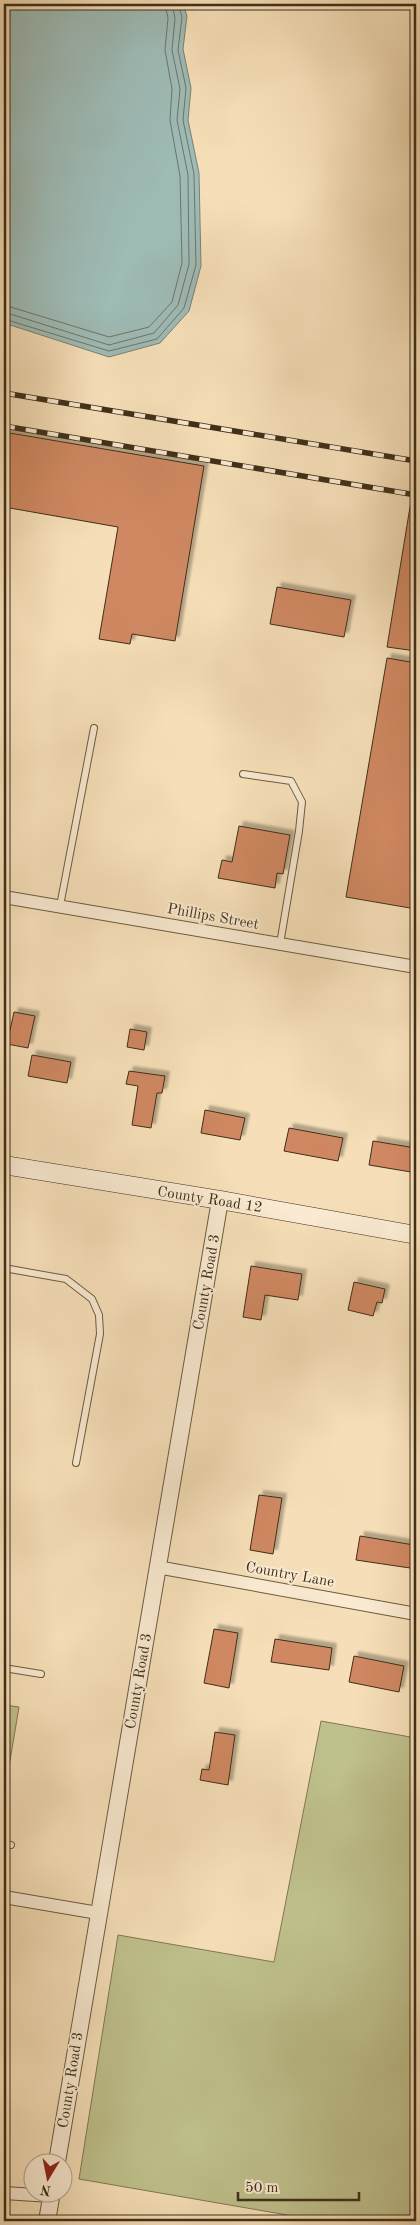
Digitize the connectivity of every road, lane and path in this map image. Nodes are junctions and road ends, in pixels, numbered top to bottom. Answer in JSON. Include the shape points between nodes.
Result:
{"nodes":[{"id":1,"x":94,"y":728,"type":"dead end"},
{"id":2,"x":243,"y":774,"type":"dead end"},
{"id":3,"x":4,"y":897,"type":"edge"},
{"id":4,"x":60,"y":906,"type":"junction"},
{"id":5,"x":280,"y":944,"type":"junction"},
{"id":6,"x":416,"y":968,"type":"edge"},
{"id":7,"x":4,"y":1165,"type":"edge"},
{"id":8,"x":220,"y":1200,"type":"junction"},
{"id":9,"x":416,"y":1235,"type":"edge"},
{"id":10,"x":4,"y":1268,"type":"edge"},
{"id":11,"x":76,"y":1463,"type":"dead end"},
{"id":12,"x":157,"y":1567,"type":"junction"},
{"id":13,"x":416,"y":1614,"type":"edge"},
{"id":14,"x":4,"y":1668,"type":"edge"},
{"id":15,"x":41,"y":1674,"type":"dead end"},
{"id":16,"x":4,"y":1844,"type":"edge"},
{"id":17,"x":11,"y":1845,"type":"dead end"},
{"id":18,"x":4,"y":1897,"type":"edge"},
{"id":19,"x":98,"y":1913,"type":"junction"},
{"id":20,"x":59,"y":2152,"type":"edge"},
{"id":21,"x":4,"y":2193,"type":"edge"},
{"id":22,"x":22,"y":2193,"type":"edge"},
{"id":23,"x":51,"y":2202,"type":"edge"},
{"id":24,"x":47,"y":2221,"type":"edge"}],
"edges":[{"from":1,"to":4,"type":"lane"},
{"from":2,"to":5,"type":"lane","via":[[292,781],[302,802]]},
{"from":3,"to":4,"type":"street","name":"Phillips Street"},
{"from":4,"to":5,"type":"street","name":"Phillips Street"},
{"from":5,"to":6,"type":"street","name":"Phillips Street"},
{"from":7,"to":8,"type":"main road","name":"County Road 12"},
{"from":8,"to":9,"type":"main road","name":"County Road 12"},
{"from":8,"to":12,"type":"street","name":"County Road 3"},
{"from":10,"to":11,"type":"lane","via":[[66,1279],[92,1299],[99,1315],[100,1334]]},
{"from":12,"to":13,"type":"street","name":"Country Lane"},
{"from":12,"to":19,"type":"street","name":"County Road 3"},
{"from":14,"to":15,"type":"lane"},
{"from":16,"to":17,"type":"lane"},
{"from":18,"to":19,"type":"street"},
{"from":19,"to":20,"type":"street","name":"County Road 3"},
{"from":21,"to":22,"type":"street"},
{"from":23,"to":24,"type":"street"}]}
